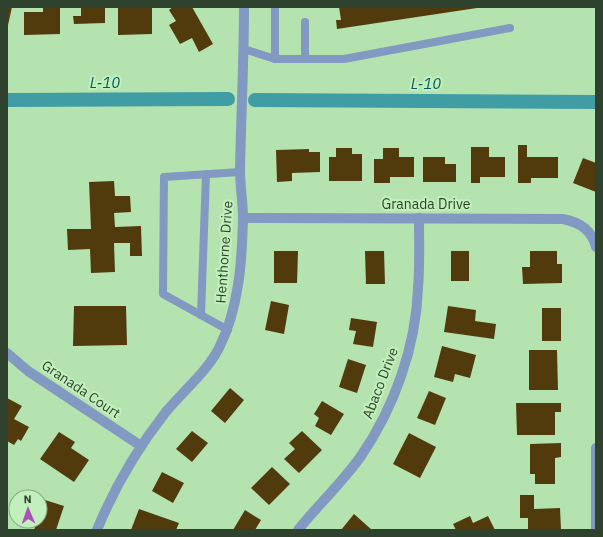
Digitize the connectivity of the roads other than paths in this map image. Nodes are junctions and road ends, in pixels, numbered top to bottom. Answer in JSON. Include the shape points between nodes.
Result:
{"nodes":[{"id":1,"x":244,"y":7,"type":"edge"},
{"id":2,"x":275,"y":7,"type":"edge"},
{"id":3,"x":305,"y":22,"type":"dead end"},
{"id":4,"x":510,"y":28,"type":"dead end"},
{"id":5,"x":244,"y":49,"type":"junction"},
{"id":6,"x":275,"y":59,"type":"junction"},
{"id":7,"x":305,"y":59,"type":"junction"},
{"id":8,"x":240,"y":172,"type":"junction"},
{"id":9,"x":206,"y":174,"type":"junction"},
{"id":10,"x":243,"y":218,"type":"junction"},
{"id":11,"x":419,"y":218,"type":"junction"},
{"id":12,"x":596,"y":247,"type":"edge"},
{"id":13,"x":201,"y":315,"type":"junction"},
{"id":14,"x":228,"y":330,"type":"junction"},
{"id":15,"x":7,"y":353,"type":"edge"},
{"id":16,"x":141,"y":446,"type":"junction"},
{"id":17,"x":596,"y":448,"type":"edge"},
{"id":18,"x":97,"y":530,"type":"edge"},
{"id":19,"x":298,"y":530,"type":"edge"},
{"id":20,"x":596,"y":530,"type":"edge"}],
"edges":[{"from":1,"to":5,"type":"street","name":"Henthorne Drive"},
{"from":2,"to":6,"type":"lane"},
{"from":3,"to":7,"type":"lane"},
{"from":4,"to":7,"type":"lane","via":[[344,59]]},
{"from":5,"to":6,"type":"lane"},
{"from":5,"to":8,"type":"street","name":"Henthorne Drive"},
{"from":6,"to":7,"type":"lane"},
{"from":8,"to":9,"type":"lane"},
{"from":8,"to":10,"type":"street","name":"Henthorne Drive"},
{"from":9,"to":13,"type":"lane"},
{"from":9,"to":13,"type":"lane","via":[[164,177],[163,294]]},
{"from":10,"to":11,"type":"street","name":"Granada Drive"},
{"from":10,"to":14,"type":"street","name":"Henthorne Drive","via":[[238,287]]},
{"from":11,"to":12,"type":"street","name":"Granada Drive","via":[[562,219],[582,225],[589,232]]},
{"from":11,"to":19,"type":"street","name":"Abaco Drive","via":[[416,313],[400,380],[385,414],[361,456]]},
{"from":13,"to":14,"type":"lane"},
{"from":14,"to":16,"type":"street","name":"Henthorne Drive","via":[[206,368],[166,412]]},
{"from":15,"to":16,"type":"street","name":"Granada Court"},
{"from":16,"to":18,"type":"street","name":"Henthorne Drive","via":[[123,474]]},
{"from":17,"to":20,"type":"street"}]}
